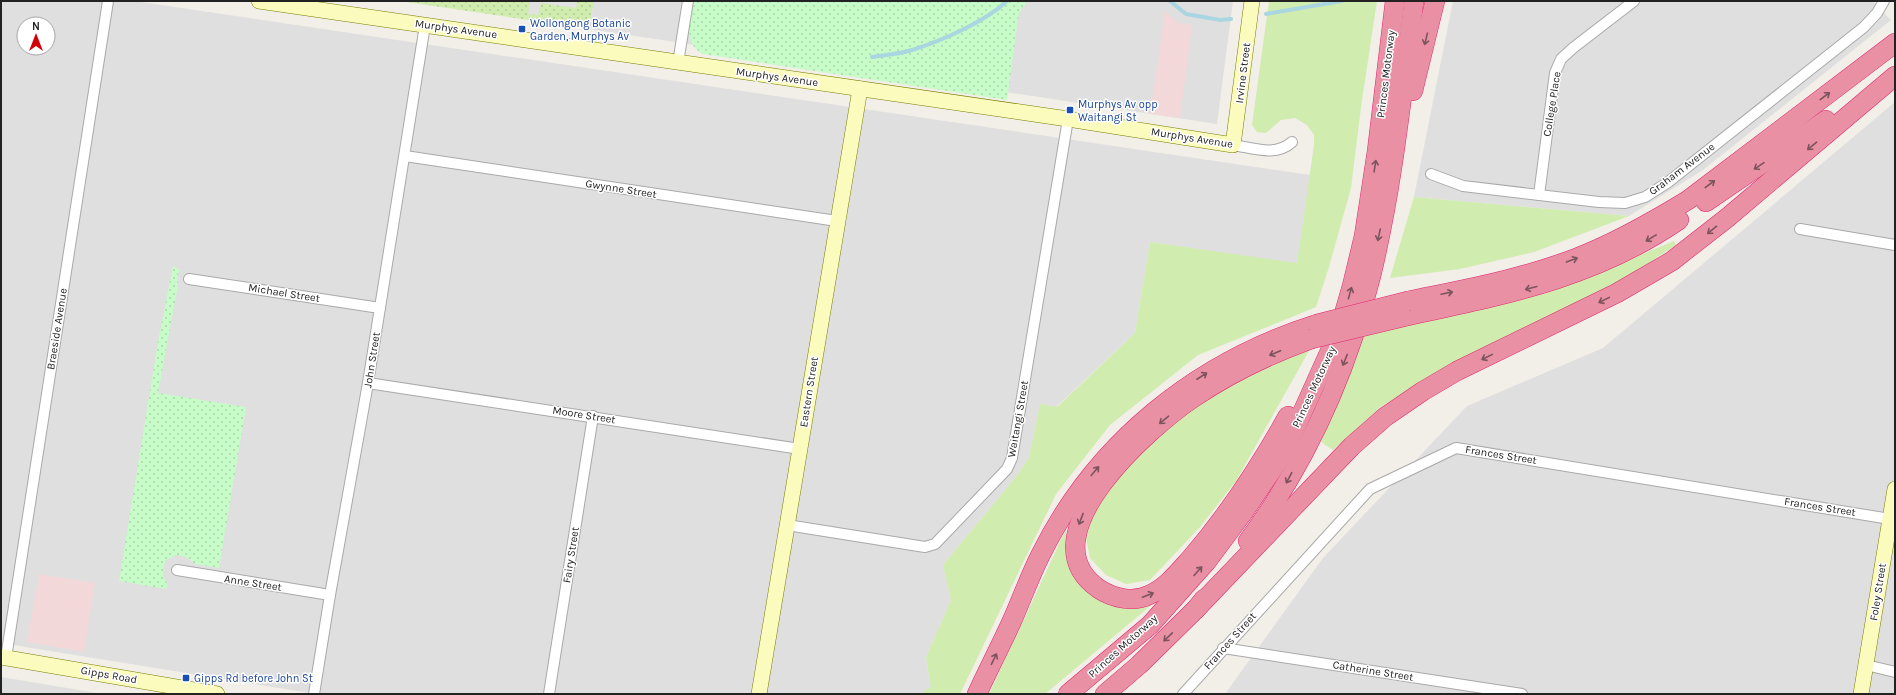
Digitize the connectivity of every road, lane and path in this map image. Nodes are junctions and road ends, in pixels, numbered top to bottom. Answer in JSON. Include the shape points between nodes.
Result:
{"nodes":[{"id":1,"x":108,"y":1,"type":"edge"},
{"id":2,"x":259,"y":1,"type":"edge"},
{"id":3,"x":688,"y":1,"type":"edge"},
{"id":4,"x":1252,"y":1,"type":"edge"},
{"id":5,"x":1395,"y":1,"type":"edge"},
{"id":6,"x":1414,"y":1,"type":"edge"},
{"id":7,"x":1435,"y":1,"type":"edge"},
{"id":8,"x":1634,"y":1,"type":"edge"},
{"id":9,"x":1884,"y":1,"type":"edge"},
{"id":10,"x":426,"y":25,"type":"junction"},
{"id":11,"x":1894,"y":43,"type":"edge"},
{"id":12,"x":678,"y":63,"type":"junction"},
{"id":13,"x":1895,"y":74,"type":"edge"},
{"id":14,"x":860,"y":89,"type":"junction"},
{"id":15,"x":1068,"y":119,"type":"junction"},
{"id":16,"x":1292,"y":142,"type":"dead end"},
{"id":17,"x":1234,"y":145,"type":"junction"},
{"id":18,"x":405,"y":156,"type":"junction"},
{"id":19,"x":1431,"y":174,"type":"dead end"},
{"id":20,"x":1539,"y":194,"type":"junction"},
{"id":21,"x":1387,"y":197,"type":"junction"},
{"id":22,"x":837,"y":221,"type":"junction"},
{"id":23,"x":1800,"y":229,"type":"dead end"},
{"id":24,"x":1895,"y":245,"type":"edge"},
{"id":25,"x":189,"y":279,"type":"dead end"},
{"id":26,"x":380,"y":308,"type":"junction"},
{"id":27,"x":1406,"y":309,"type":"junction"},
{"id":28,"x":1314,"y":331,"type":"junction"},
{"id":29,"x":1340,"y":331,"type":"junction"},
{"id":30,"x":368,"y":383,"type":"junction"},
{"id":31,"x":593,"y":416,"type":"junction"},
{"id":32,"x":800,"y":449,"type":"junction"},
{"id":33,"x":1895,"y":489,"type":"edge"},
{"id":34,"x":1890,"y":519,"type":"junction"},
{"id":35,"x":787,"y":525,"type":"junction"},
{"id":36,"x":177,"y":570,"type":"dead end"},
{"id":37,"x":330,"y":595,"type":"junction"},
{"id":38,"x":1196,"y":609,"type":"junction"},
{"id":39,"x":1223,"y":648,"type":"junction"},
{"id":40,"x":4,"y":657,"type":"edge"},
{"id":41,"x":1866,"y":665,"type":"junction"},
{"id":42,"x":1895,"y":672,"type":"edge"},
{"id":43,"x":217,"y":694,"type":"edge"},
{"id":44,"x":314,"y":694,"type":"edge"},
{"id":45,"x":549,"y":694,"type":"edge"},
{"id":46,"x":759,"y":694,"type":"edge"},
{"id":47,"x":977,"y":694,"type":"edge"},
{"id":48,"x":1068,"y":694,"type":"edge"},
{"id":49,"x":1105,"y":694,"type":"edge"},
{"id":50,"x":1183,"y":694,"type":"edge"},
{"id":51,"x":1522,"y":694,"type":"edge"},
{"id":52,"x":1861,"y":694,"type":"edge"}],
"edges":[{"from":1,"to":40,"type":"street","name":"Braeside Avenue"},
{"from":2,"to":10,"type":"street","name":"Murphys Avenue"},
{"from":3,"to":12,"type":"street"},
{"from":4,"to":17,"type":"street","name":"Irvine Street"},
{"from":29,"to":5,"type":"highway","name":"Princes Motorway","one_way":true,"via":[[1364,236]]},
{"from":6,"to":21,"type":"highway","name":"Princes Motorway"},
{"from":7,"to":21,"type":"highway","one_way":true},
{"from":8,"to":20,"type":"street","name":"College Place","via":[[1561,59],[1555,73]]},
{"from":9,"to":20,"type":"street","name":"Graham Avenue","via":[[1864,27],[1667,183],[1645,197],[1625,203]]},
{"from":10,"to":12,"type":"street","name":"Murphys Avenue"},
{"from":10,"to":18,"type":"street","name":"John Street"},
{"from":27,"to":11,"type":"highway","one_way":true,"via":[[1550,267],[1596,250],[1656,220],[1688,200]]},
{"from":12,"to":14,"type":"street","name":"Murphys Avenue"},
{"from":13,"to":27,"type":"highway","one_way":true,"via":[[1633,249],[1596,266],[1532,288]]},
{"from":13,"to":38,"type":"highway","one_way":true,"via":[[1727,218],[1672,261],[1617,293],[1457,371],[1385,417],[1352,446]]},
{"from":14,"to":15,"type":"street","name":"Murphys Avenue"},
{"from":14,"to":22,"type":"street","name":"Eastern Street"},
{"from":15,"to":17,"type":"street","name":"Murphys Avenue"},
{"from":15,"to":35,"type":"street","name":"Waitangi Street","via":[[1012,458],[1007,469],[935,544],[925,547]]},
{"from":16,"to":17,"type":"street","name":"Murphys Avenue","via":[[1274,152]]},
{"from":18,"to":22,"type":"street","name":"Gwynne Street"},
{"from":18,"to":26,"type":"street","name":"John Street"},
{"from":19,"to":20,"type":"street","name":"Graham Avenue","via":[[1463,186]]},
{"from":21,"to":38,"type":"highway","name":"Princes Motorway","one_way":true,"via":[[1371,276],[1350,349],[1322,417],[1284,488]]},
{"from":22,"to":32,"type":"street","name":"Eastern Street"},
{"from":23,"to":24,"type":"street"},
{"from":25,"to":26,"type":"street","name":"Michael Street"},
{"from":26,"to":30,"type":"street","name":"John Street"},
{"from":27,"to":28,"type":"highway","bridge":true},
{"from":28,"to":29,"type":"highway","one_way":true,"via":[[1199,394],[1142,438],[1122,461],[1093,496],[1078,528],[1076,547],[1080,565],[1096,587],[1120,598],[1140,598],[1156,592],[1177,574],[1209,536],[1260,466],[1313,368]]},
{"from":47,"to":28,"type":"highway","one_way":true,"via":[[1040,556],[1087,481],[1115,447],[1139,423],[1211,370],[1286,333]]},
{"from":48,"to":29,"type":"highway","name":"Princes Motorway","one_way":true,"via":[[1150,624],[1212,555],[1285,451]]},
{"from":30,"to":31,"type":"street","name":"Moore Street"},
{"from":30,"to":37,"type":"street","name":"John Street"},
{"from":31,"to":32,"type":"street","name":"Moore Street"},
{"from":31,"to":45,"type":"street","name":"Fairy Street"},
{"from":32,"to":35,"type":"street","name":"Eastern Street"},
{"from":33,"to":34,"type":"street","name":"Foley Street"},
{"from":34,"to":39,"type":"street","name":"Frances Street","via":[[1456,448],[1370,489]]},
{"from":34,"to":41,"type":"street","name":"Foley Street"},
{"from":35,"to":46,"type":"street","name":"Eastern Street"},
{"from":36,"to":37,"type":"street","name":"Anne Street"},
{"from":37,"to":44,"type":"street","name":"John Street"},
{"from":38,"to":49,"type":"highway","name":"Princes Motorway","one_way":true,"via":[[1139,665]]},
{"from":39,"to":50,"type":"street","name":"Frances Street"},
{"from":39,"to":51,"type":"street","name":"Catherine Street"},
{"from":40,"to":43,"type":"street","name":"Gipps Road"},
{"from":41,"to":42,"type":"street"},
{"from":41,"to":52,"type":"street","name":"Foley Street"}]}
